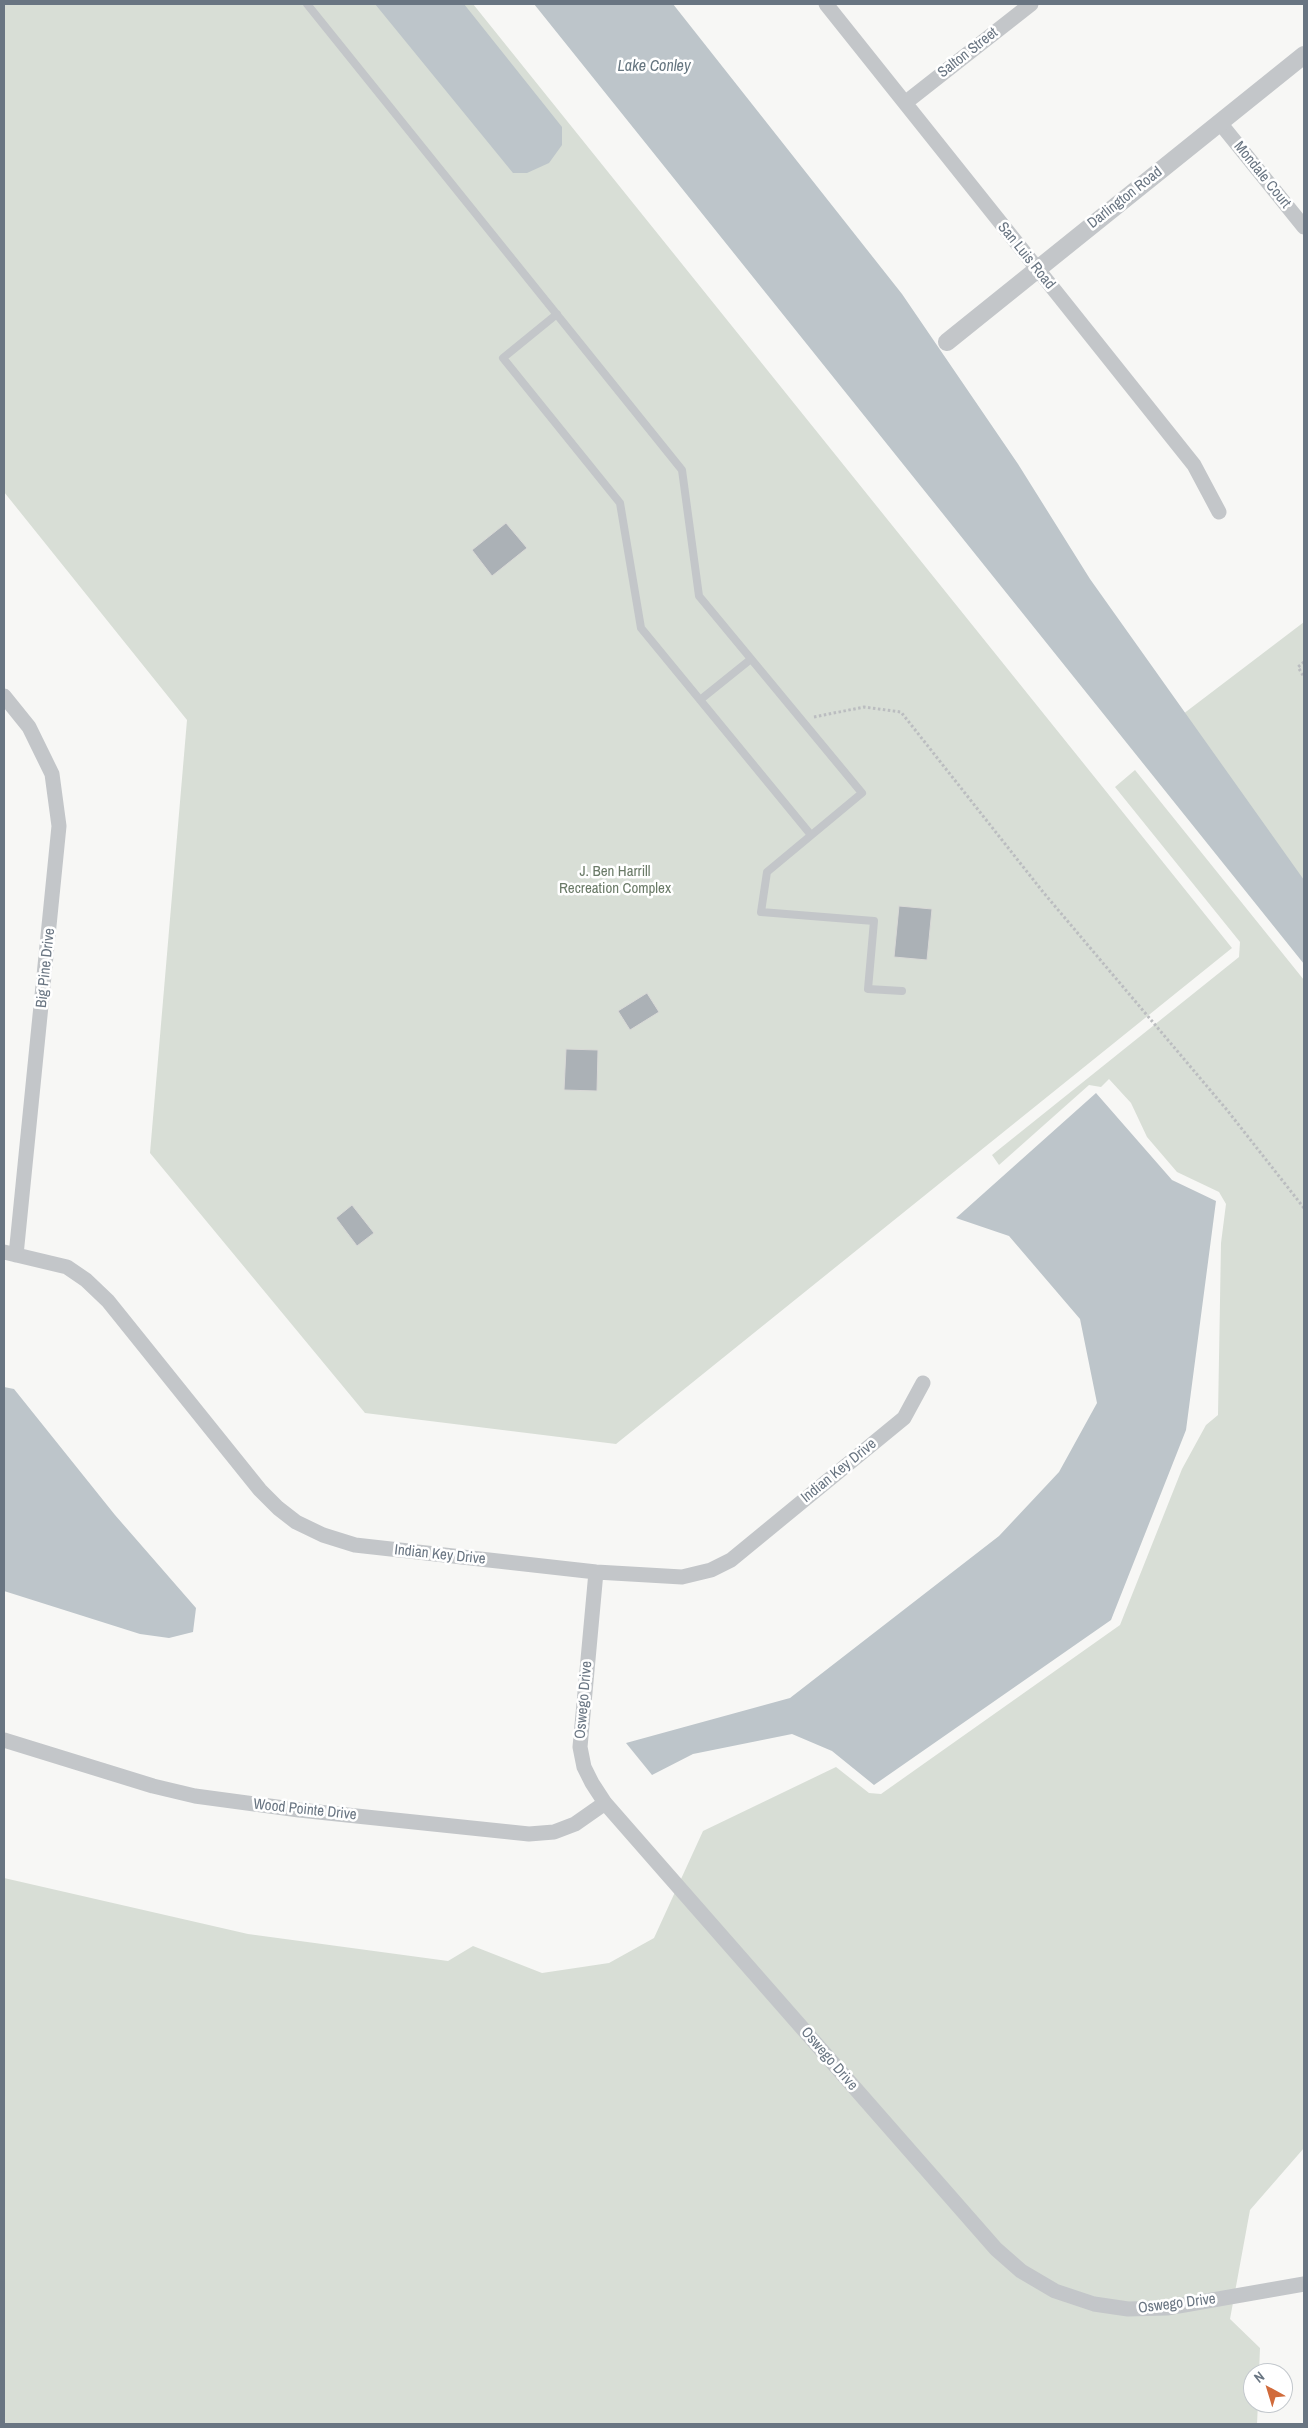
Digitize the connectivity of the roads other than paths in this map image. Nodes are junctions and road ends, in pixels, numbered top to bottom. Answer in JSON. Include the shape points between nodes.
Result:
{"nodes":[{"id":1,"x":307,"y":4,"type":"edge"},
{"id":2,"x":826,"y":4,"type":"edge"},
{"id":3,"x":1031,"y":4,"type":"edge"},
{"id":4,"x":1304,"y":55,"type":"edge"},
{"id":5,"x":905,"y":103,"type":"junction"},
{"id":6,"x":1220,"y":123,"type":"junction"},
{"id":7,"x":1304,"y":227,"type":"edge"},
{"id":8,"x":1036,"y":268,"type":"junction"},
{"id":9,"x":557,"y":314,"type":"junction"},
{"id":10,"x":947,"y":342,"type":"dead end"},
{"id":11,"x":1219,"y":512,"type":"dead end"},
{"id":12,"x":751,"y":659,"type":"junction"},
{"id":13,"x":4,"y":696,"type":"edge"},
{"id":14,"x":700,"y":700,"type":"junction"},
{"id":15,"x":811,"y":835,"type":"junction"},
{"id":16,"x":902,"y":991,"type":"dead end"},
{"id":17,"x":10,"y":1253,"type":"edge"},
{"id":18,"x":923,"y":1383,"type":"dead end"},
{"id":19,"x":596,"y":1572,"type":"junction"},
{"id":20,"x":4,"y":1740,"type":"edge"},
{"id":21,"x":605,"y":1803,"type":"junction"},
{"id":22,"x":1304,"y":2284,"type":"edge"}],
"edges":[{"from":1,"to":9,"type":"lane"},
{"from":2,"to":5,"type":"street","name":"San Luis Road"},
{"from":3,"to":5,"type":"street","name":"Salton Street"},
{"from":4,"to":6,"type":"street","name":"Darlington Road"},
{"from":5,"to":8,"type":"street","name":"San Luis Road"},
{"from":6,"to":7,"type":"street","name":"Mondale Court"},
{"from":6,"to":8,"type":"street","name":"Darlington Road"},
{"from":8,"to":10,"type":"street","name":"Darlington Road"},
{"from":8,"to":11,"type":"street","name":"San Luis Road","via":[[1194,465]]},
{"from":9,"to":12,"type":"lane","via":[[682,470],[699,596]]},
{"from":9,"to":14,"type":"lane","via":[[503,358],[620,503],[641,628]]},
{"from":12,"to":14,"type":"lane"},
{"from":12,"to":15,"type":"lane","via":[[862,793]]},
{"from":13,"to":17,"type":"street","name":"Big Pine Drive","via":[[29,727],[52,774],[59,826]]},
{"from":14,"to":15,"type":"lane"},
{"from":15,"to":16,"type":"lane","via":[[767,872],[761,912],[874,920],[868,989]]},
{"from":17,"to":19,"type":"street","name":"Indian Key Drive","via":[[67,1268],[86,1280],[108,1301],[260,1490],[296,1522],[355,1545]]},
{"from":18,"to":19,"type":"street","name":"Indian Key Drive","via":[[904,1418],[731,1560],[711,1570],[682,1577]]},
{"from":19,"to":21,"type":"street","name":"Oswego Drive","via":[[580,1747],[584,1767]]},
{"from":20,"to":21,"type":"street","name":"Wood Pointe Drive","via":[[195,1796],[299,1810],[529,1834],[554,1832],[575,1824]]},
{"from":21,"to":22,"type":"street","name":"Oswego Drive","via":[[996,2249],[1021,2271],[1055,2291],[1094,2304],[1128,2309],[1167,2308]]}]}
